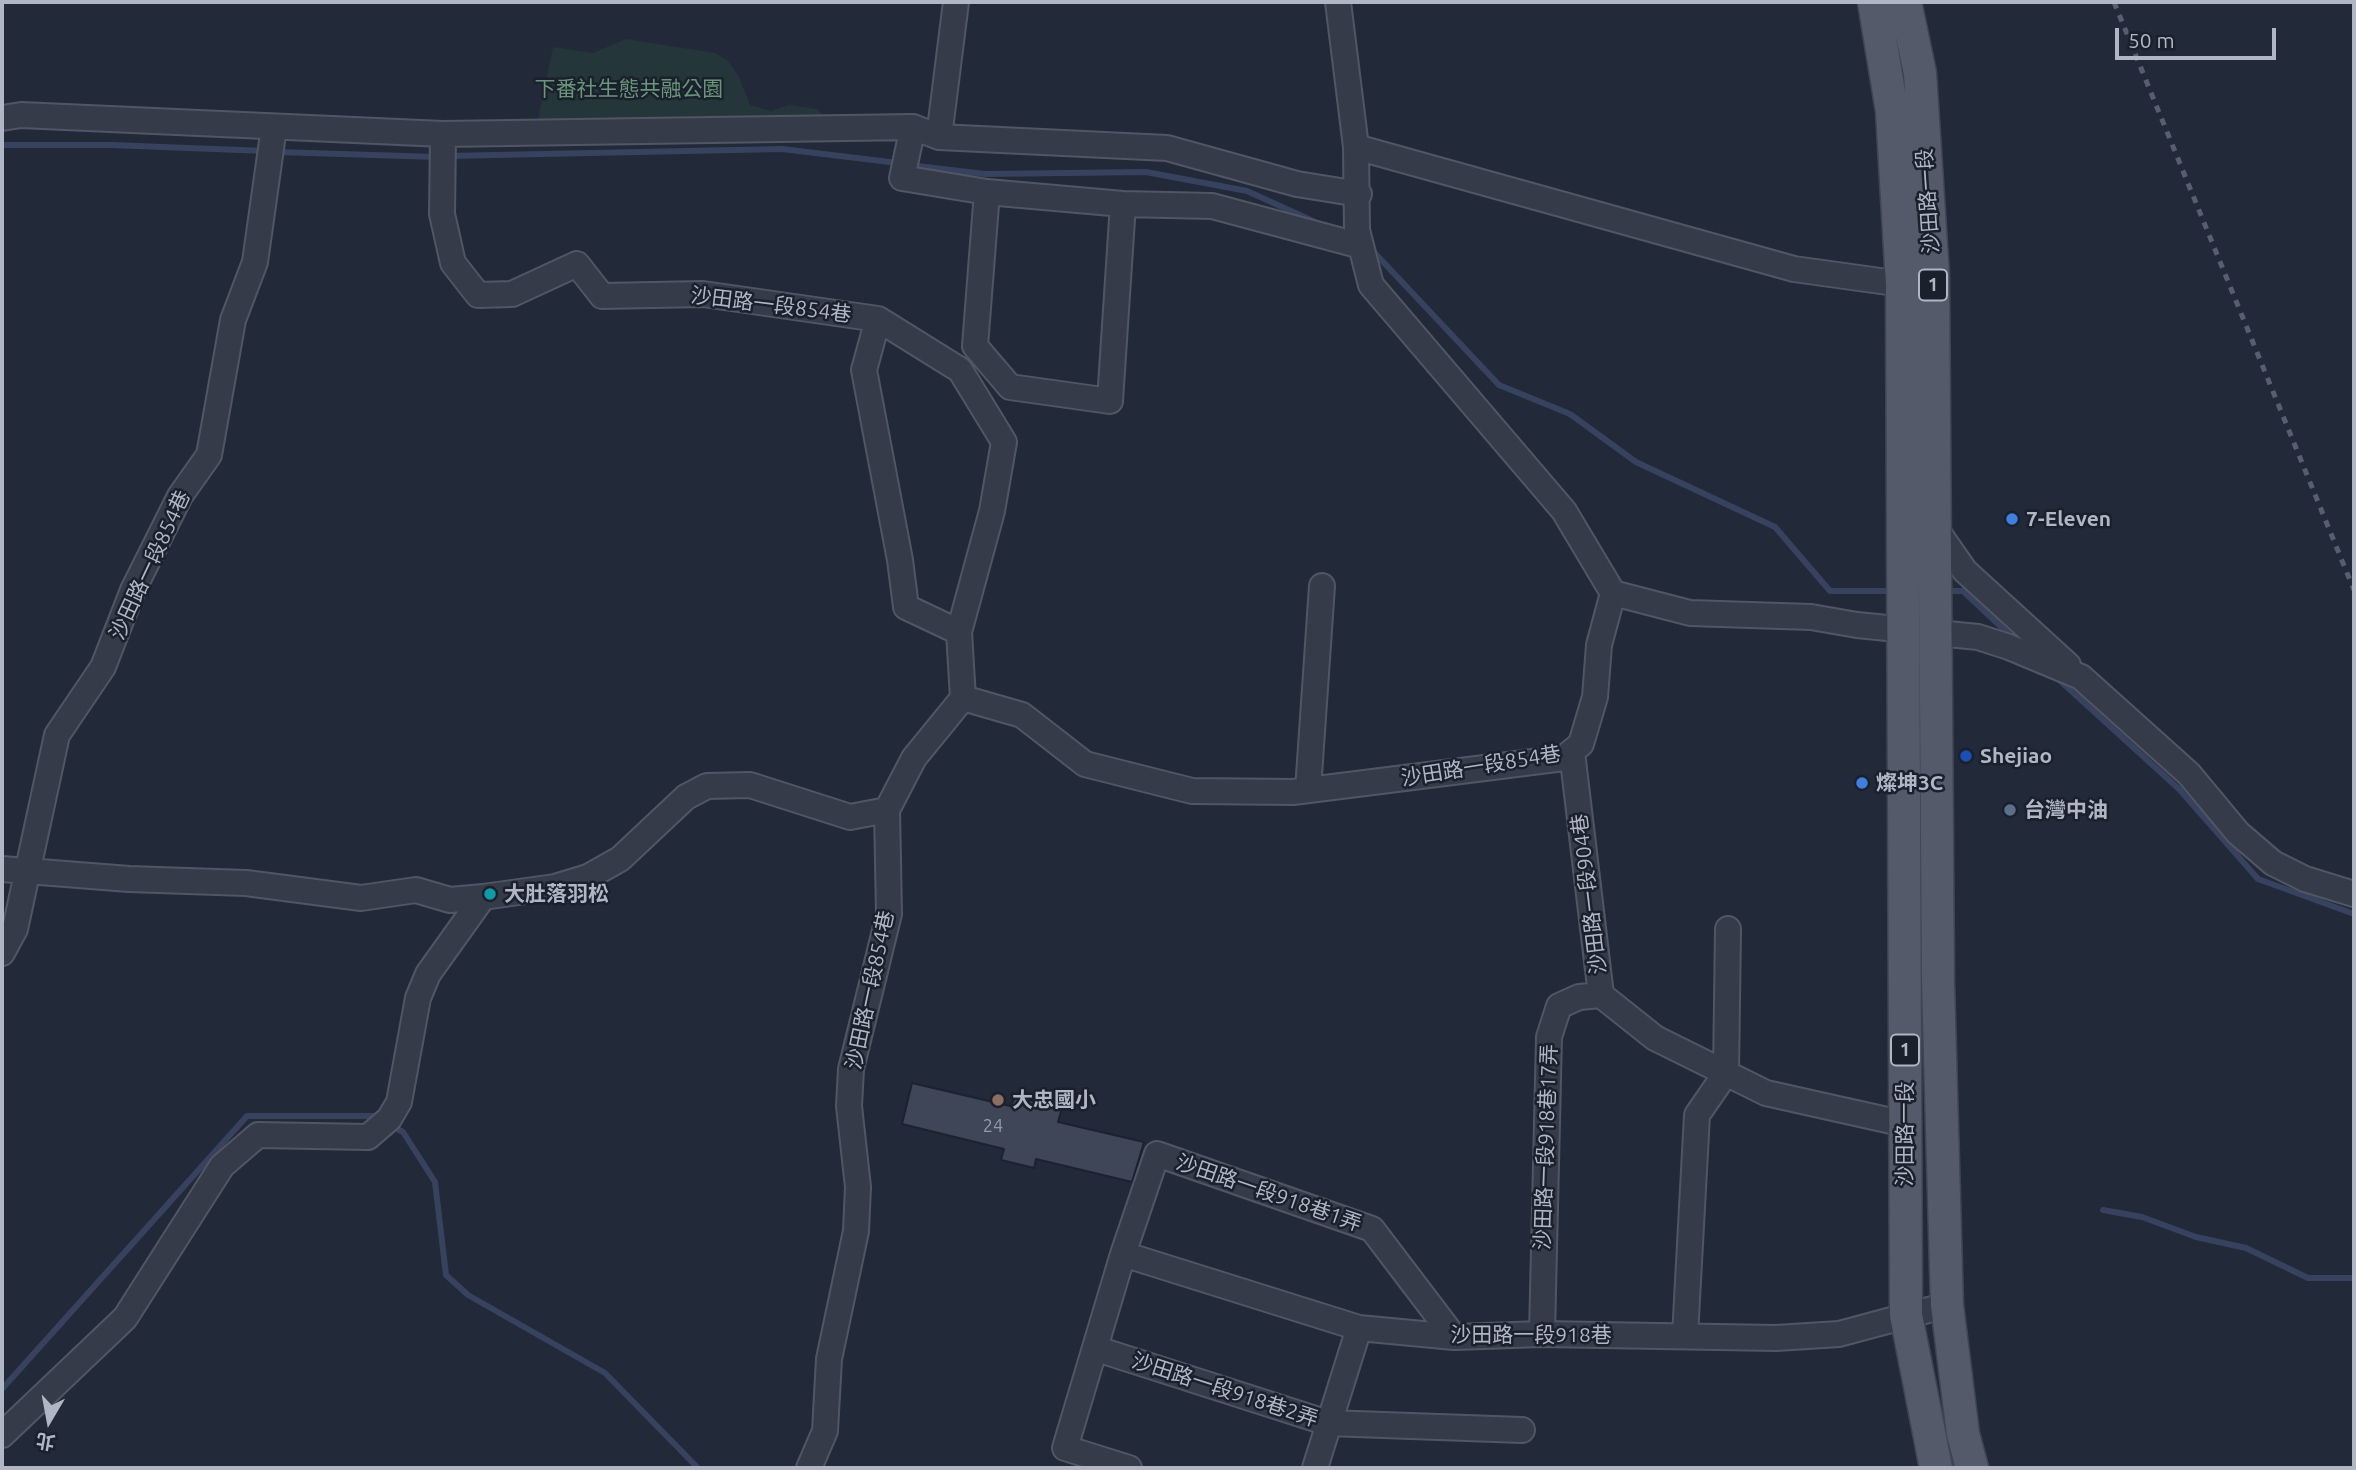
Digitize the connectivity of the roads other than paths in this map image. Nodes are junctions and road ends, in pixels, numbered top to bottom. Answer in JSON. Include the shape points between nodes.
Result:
{"nodes":[{"id":1,"x":956,"y":2,"type":"edge"},
{"id":2,"x":1338,"y":2,"type":"edge"},
{"id":3,"x":1874,"y":2,"type":"edge"},
{"id":4,"x":1905,"y":2,"type":"edge"},
{"id":5,"x":2,"y":118,"type":"edge"},
{"id":6,"x":274,"y":127,"type":"junction"},
{"id":7,"x":913,"y":127,"type":"junction"},
{"id":8,"x":443,"y":134,"type":"junction"},
{"id":9,"x":939,"y":137,"type":"junction"},
{"id":10,"x":1356,"y":147,"type":"junction"},
{"id":11,"x":987,"y":192,"type":"junction"},
{"id":12,"x":1359,"y":194,"type":"junction"},
{"id":13,"x":1123,"y":204,"type":"junction"},
{"id":14,"x":1361,"y":246,"type":"junction"},
{"id":15,"x":1902,"y":284,"type":"junction"},
{"id":16,"x":878,"y":319,"type":"junction"},
{"id":17,"x":1933,"y":524,"type":"junction"},
{"id":18,"x":1918,"y":568,"type":"junction"},
{"id":19,"x":1322,"y":586,"type":"dead end"},
{"id":20,"x":1613,"y":593,"type":"junction"},
{"id":21,"x":1903,"y":629,"type":"junction"},
{"id":22,"x":959,"y":632,"type":"junction"},
{"id":23,"x":1933,"y":633,"type":"junction"},
{"id":24,"x":2081,"y":677,"type":"junction"},
{"id":25,"x":963,"y":698,"type":"junction"},
{"id":26,"x":1572,"y":752,"type":"junction"},
{"id":27,"x":1308,"y":790,"type":"junction"},
{"id":28,"x":887,"y":810,"type":"junction"},
{"id":29,"x":2,"y":869,"type":"edge"},
{"id":30,"x":28,"y":872,"type":"junction"},
{"id":31,"x":2354,"y":894,"type":"edge"},
{"id":32,"x":483,"y":897,"type":"junction"},
{"id":33,"x":1728,"y":929,"type":"dead end"},
{"id":34,"x":2,"y":953,"type":"edge"},
{"id":35,"x":1601,"y":995,"type":"junction"},
{"id":36,"x":1726,"y":1073,"type":"junction"},
{"id":37,"x":1905,"y":1124,"type":"junction"},
{"id":38,"x":1123,"y":1254,"type":"junction"},
{"id":39,"x":1947,"y":1306,"type":"junction"},
{"id":40,"x":1906,"y":1315,"type":"junction"},
{"id":41,"x":1359,"y":1328,"type":"junction"},
{"id":42,"x":1542,"y":1334,"type":"junction"},
{"id":43,"x":1685,"y":1336,"type":"junction"},
{"id":44,"x":1454,"y":1338,"type":"junction"},
{"id":45,"x":1097,"y":1349,"type":"junction"},
{"id":46,"x":1328,"y":1423,"type":"junction"},
{"id":47,"x":1522,"y":1430,"type":"dead end"},
{"id":48,"x":2,"y":1435,"type":"edge"},
{"id":49,"x":809,"y":1468,"type":"edge"},
{"id":50,"x":1129,"y":1468,"type":"edge"},
{"id":51,"x":1315,"y":1468,"type":"edge"},
{"id":52,"x":1936,"y":1468,"type":"edge"},
{"id":53,"x":1972,"y":1468,"type":"edge"}],
"edges":[{"from":1,"to":9,"type":"street"},
{"from":2,"to":10,"type":"street"},
{"from":3,"to":15,"type":"main road","name":"沙田路一段","number":"1","via":[[1892,111]]},
{"from":4,"to":17,"type":"main road","name":"沙田路一段","number":"1","via":[[1920,73],[1933,275]]},
{"from":5,"to":6,"type":"street","via":[[21,115]]},
{"from":6,"to":8,"type":"street"},
{"from":6,"to":30,"type":"street","name":"沙田路一段854巷","via":[[254,262],[233,320],[209,455],[180,496],[103,667],[57,736]]},
{"from":7,"to":8,"type":"street"},
{"from":7,"to":9,"type":"street"},
{"from":7,"to":11,"type":"street","via":[[902,178]]},
{"from":8,"to":16,"type":"street","name":"沙田路一段854巷","via":[[442,214],[453,263],[478,295],[512,294],[577,264],[602,296],[703,294]]},
{"from":9,"to":12,"type":"street","via":[[1167,148],[1297,184]]},
{"from":10,"to":12,"type":"street"},
{"from":10,"to":15,"type":"street","via":[[1794,269]]},
{"from":11,"to":13,"type":"street"},
{"from":11,"to":13,"type":"street","via":[[975,346],[1010,387],[1110,401]]},
{"from":12,"to":14,"type":"street"},
{"from":13,"to":14,"type":"street","via":[[1212,206]]},
{"from":14,"to":20,"type":"street","via":[[1371,285],[1564,511]]},
{"from":15,"to":18,"type":"main road","name":"沙田路一段","number":"1"},
{"from":16,"to":22,"type":"street","name":"沙田路一段854巷","via":[[864,370],[906,607]]},
{"from":16,"to":22,"type":"street","name":"沙田路一段854巷","via":[[960,370],[1004,442],[992,511]]},
{"from":17,"to":18,"type":"main road","name":"沙田路一段","number":"1"},
{"from":17,"to":24,"type":"street","via":[[1965,571]]},
{"from":18,"to":21,"type":"main road","number":"1"},
{"from":18,"to":23,"type":"main road","number":"1"},
{"from":19,"to":27,"type":"street"},
{"from":20,"to":21,"type":"street","via":[[1689,613],[1811,617]]},
{"from":20,"to":26,"type":"street","name":"沙田路一段854巷","via":[[1600,645],[1595,698],[1581,744]]},
{"from":21,"to":23,"type":"street"},
{"from":21,"to":37,"type":"main road","name":"沙田路一段","number":"1"},
{"from":22,"to":25,"type":"street","name":"沙田路一段854巷"},
{"from":23,"to":24,"type":"street","via":[[1978,637]]},
{"from":23,"to":39,"type":"main road","name":"沙田路一段","number":"1"},
{"from":24,"to":31,"type":"street","via":[[2189,774],[2238,833],[2273,863],[2305,879]]},
{"from":25,"to":27,"type":"street","name":"沙田路一段854巷","via":[[1022,715],[1085,764],[1192,792]]},
{"from":25,"to":28,"type":"street","name":"沙田路一段854巷","via":[[914,758]]},
{"from":26,"to":27,"type":"street","name":"沙田路一段854巷","via":[[1564,758]]},
{"from":26,"to":35,"type":"street","name":"沙田路一段904巷"},
{"from":28,"to":32,"type":"street","via":[[849,817],[750,785],[708,786],[686,797],[620,859],[588,877],[555,887]]},
{"from":28,"to":49,"type":"street","name":"沙田路一段854巷","via":[[889,914],[851,1069],[856,1231],[829,1359],[825,1431]]},
{"from":29,"to":30,"type":"street"},
{"from":30,"to":32,"type":"street","via":[[246,883],[361,898],[416,890],[450,900]]},
{"from":30,"to":34,"type":"street","name":"沙田路一段854巷","via":[[15,929]]},
{"from":32,"to":48,"type":"street","via":[[428,974],[418,998],[399,1102],[388,1119],[368,1137],[258,1135],[222,1166],[125,1318]]},
{"from":33,"to":36,"type":"street"},
{"from":35,"to":36,"type":"street","name":"沙田路一段904巷","via":[[1655,1038]]},
{"from":35,"to":42,"type":"street","name":"沙田路一段918巷17弄","via":[[1579,997],[1559,1006],[1549,1037]]},
{"from":36,"to":37,"type":"street","name":"沙田路一段904巷","via":[[1766,1093]]},
{"from":36,"to":43,"type":"street","via":[[1697,1115]]},
{"from":37,"to":40,"type":"main road","name":"沙田路一段","number":"1"},
{"from":38,"to":41,"type":"street","name":"沙田路一段918巷"},
{"from":38,"to":44,"type":"street","name":"沙田路一段918巷1弄","via":[[1157,1154],[1372,1228]]},
{"from":38,"to":45,"type":"street"},
{"from":39,"to":40,"type":"street","name":"沙田路一段918巷"},
{"from":39,"to":53,"type":"main road","name":"沙田路一段","number":"1","via":[[1963,1434]]},
{"from":40,"to":43,"type":"street","name":"沙田路一段918巷","via":[[1839,1334]]},
{"from":40,"to":52,"type":"main road","name":"沙田路一段","number":"1"},
{"from":41,"to":44,"type":"street","name":"沙田路一段918巷"},
{"from":41,"to":46,"type":"street"},
{"from":42,"to":43,"type":"street","name":"沙田路一段918巷"},
{"from":42,"to":44,"type":"street","name":"沙田路一段918巷"},
{"from":45,"to":46,"type":"street","name":"沙田路一段918巷2弄"},
{"from":45,"to":50,"type":"street","via":[[1065,1448]]},
{"from":46,"to":47,"type":"street","name":"沙田路一段918巷2弄"},
{"from":46,"to":51,"type":"street"}]}
